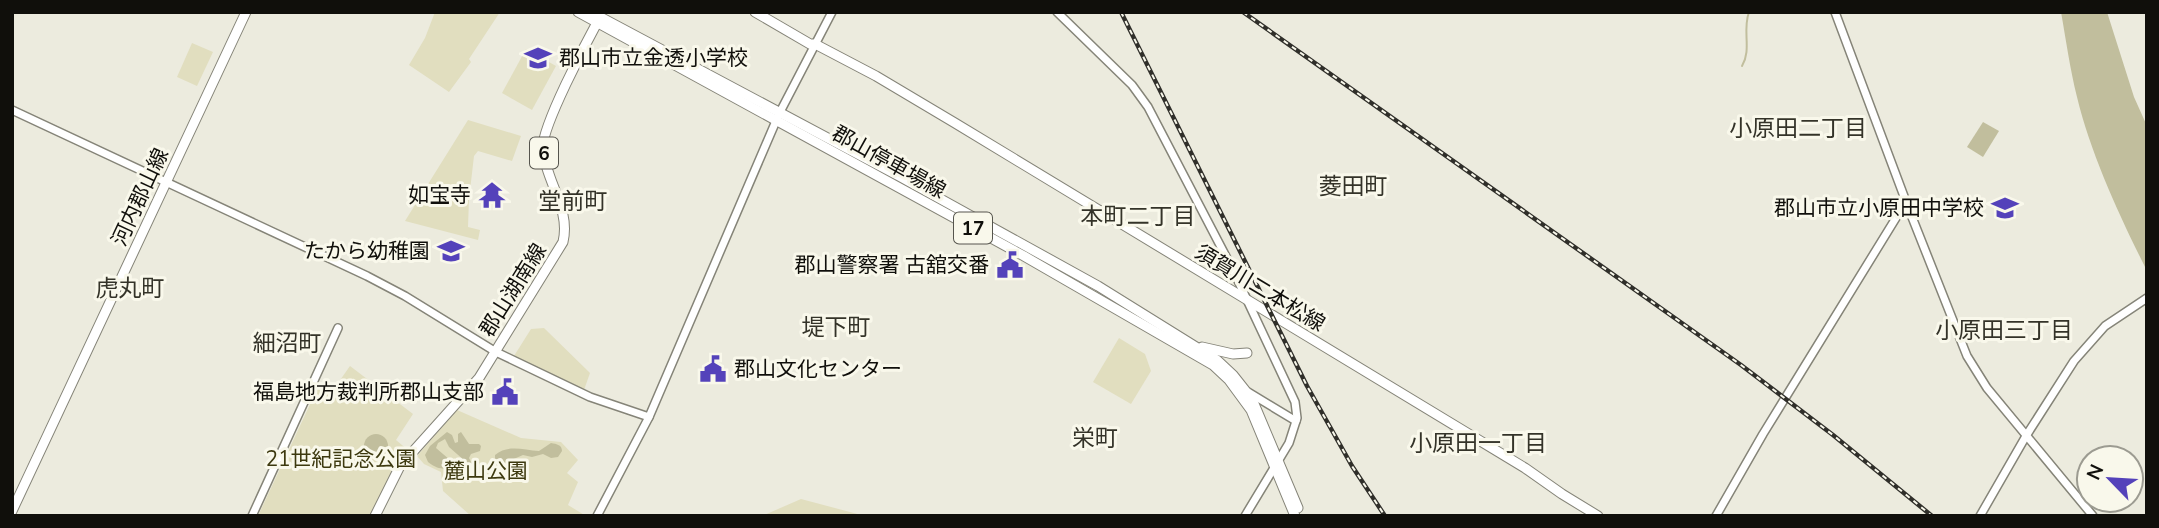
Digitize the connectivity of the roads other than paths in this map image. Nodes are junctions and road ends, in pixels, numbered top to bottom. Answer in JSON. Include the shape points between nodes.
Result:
{"nodes":[{"id":1,"x":246,"y":12,"type":"edge"},
{"id":2,"x":578,"y":12,"type":"edge"},
{"id":3,"x":591,"y":12,"type":"edge"},
{"id":4,"x":755,"y":12,"type":"edge"},
{"id":5,"x":832,"y":12,"type":"edge"},
{"id":6,"x":1056,"y":12,"type":"edge"},
{"id":7,"x":1835,"y":12,"type":"edge"},
{"id":8,"x":601,"y":18,"type":"edge"},
{"id":9,"x":815,"y":44,"type":"junction"},
{"id":10,"x":12,"y":110,"type":"edge"},
{"id":11,"x":778,"y":117,"type":"junction"},
{"id":12,"x":167,"y":182,"type":"junction"},
{"id":13,"x":1908,"y":207,"type":"junction"},
{"id":14,"x":2147,"y":298,"type":"edge"},
{"id":15,"x":1248,"y":301,"type":"junction"},
{"id":16,"x":338,"y":328,"type":"dead end"},
{"id":17,"x":1196,"y":346,"type":"junction"},
{"id":18,"x":496,"y":352,"type":"junction"},
{"id":19,"x":1247,"y":353,"type":"dead end"},
{"id":20,"x":1247,"y":392,"type":"junction"},
{"id":21,"x":649,"y":417,"type":"junction"},
{"id":22,"x":1296,"y":421,"type":"junction"},
{"id":23,"x":2026,"y":436,"type":"junction"},
{"id":24,"x":1276,"y":465,"type":"junction"},
{"id":25,"x":12,"y":511,"type":"edge"},
{"id":26,"x":252,"y":516,"type":"edge"},
{"id":27,"x":375,"y":516,"type":"edge"},
{"id":28,"x":597,"y":516,"type":"edge"},
{"id":29,"x":1245,"y":516,"type":"edge"},
{"id":30,"x":1295,"y":516,"type":"edge"},
{"id":31,"x":1301,"y":516,"type":"edge"},
{"id":32,"x":1598,"y":516,"type":"edge"},
{"id":33,"x":1716,"y":516,"type":"edge"},
{"id":34,"x":1980,"y":516,"type":"edge"},
{"id":35,"x":2093,"y":516,"type":"edge"}],
"edges":[{"from":1,"to":12,"type":"main road","name":"河内郡山線"},
{"from":2,"to":8,"type":"main road","name":"郡山停車場線","number":"17"},
{"from":3,"to":8,"type":"main road","name":"郡山停車場線","number":"17"},
{"from":4,"to":9,"type":"main road","name":"須賀川二本松線"},
{"from":5,"to":9,"type":"street"},
{"from":6,"to":15,"type":"street","via":[[1132,85],[1157,122]]},
{"from":7,"to":13,"type":"street"},
{"from":8,"to":11,"type":"main road","name":"郡山停車場線","number":"17"},
{"from":8,"to":18,"type":"main road","name":"郡山湖南線","number":"6","via":[[543,140],[565,221],[563,242]]},
{"from":9,"to":11,"type":"street"},
{"from":9,"to":15,"type":"main road","name":"須賀川二本松線","via":[[876,76]]},
{"from":10,"to":12,"type":"street"},
{"from":11,"to":17,"type":"main road","name":"郡山停車場線","number":"17","via":[[846,148],[1098,285]]},
{"from":11,"to":21,"type":"street"},
{"from":11,"to":24,"type":"main road","name":"郡山停車場線","number":"17","via":[[1213,365],[1251,410]]},
{"from":12,"to":18,"type":"street","via":[[367,276]]},
{"from":12,"to":25,"type":"main road","name":"河内郡山線"},
{"from":13,"to":23,"type":"street","via":[[1967,356]]},
{"from":13,"to":33,"type":"street","via":[[1899,213]]},
{"from":14,"to":23,"type":"street","via":[[2096,334]]},
{"from":15,"to":22,"type":"street","via":[[1292,393]]},
{"from":15,"to":32,"type":"main road","name":"須賀川二本松線"},
{"from":16,"to":26,"type":"street"},
{"from":17,"to":19,"type":"main road"},
{"from":17,"to":20,"type":"main road","name":"郡山停車場線","number":"17","via":[[1217,360]]},
{"from":18,"to":21,"type":"street","via":[[590,397]]},
{"from":18,"to":27,"type":"main road","name":"郡山湖南線","number":"6","via":[[469,390],[400,466]]},
{"from":20,"to":22,"type":"street"},
{"from":20,"to":24,"type":"main road","name":"郡山停車場線","number":"17"},
{"from":21,"to":28,"type":"street"},
{"from":22,"to":24,"type":"street","via":[[1290,443]]},
{"from":23,"to":34,"type":"street"},
{"from":23,"to":35,"type":"street"},
{"from":24,"to":29,"type":"street"},
{"from":24,"to":30,"type":"main road","name":"郡山停車場線","number":"17"},
{"from":24,"to":31,"type":"main road","name":"郡山停車場線","number":"17"}]}
